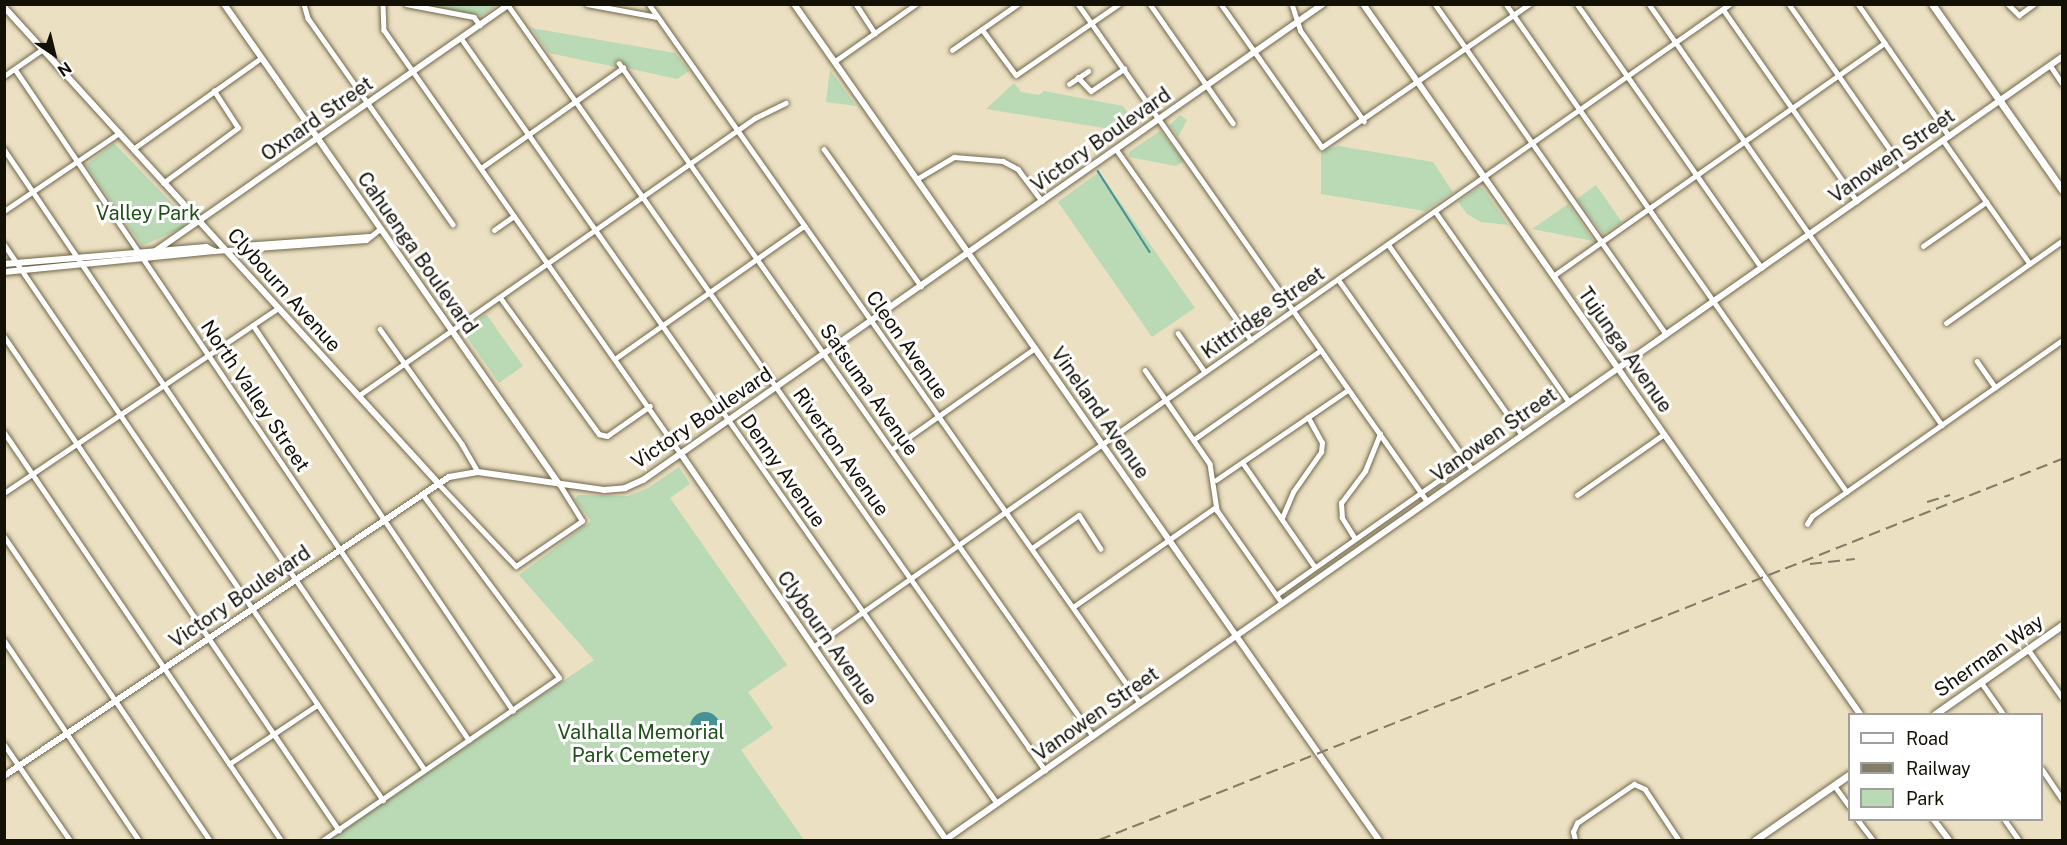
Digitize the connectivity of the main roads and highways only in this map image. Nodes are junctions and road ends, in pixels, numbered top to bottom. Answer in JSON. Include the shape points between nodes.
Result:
{"nodes":[{"id":1,"x":224,"y":4,"type":"edge"},
{"id":2,"x":794,"y":4,"type":"edge"},
{"id":3,"x":1323,"y":4,"type":"edge"},
{"id":4,"x":1363,"y":4,"type":"edge"},
{"id":5,"x":1932,"y":4,"type":"edge"},
{"id":6,"x":509,"y":5,"type":"edge"},
{"id":7,"x":4,"y":7,"type":"edge"},
{"id":8,"x":2062,"y":57,"type":"edge"},
{"id":9,"x":2000,"y":101,"type":"junction"},
{"id":10,"x":318,"y":139,"type":"junction"},
{"id":11,"x":2062,"y":190,"type":"edge"},
{"id":12,"x":199,"y":222,"type":"junction"},
{"id":13,"x":156,"y":251,"type":"junction"},
{"id":14,"x":968,"y":254,"type":"junction"},
{"id":15,"x":144,"y":259,"type":"junction"},
{"id":16,"x":4,"y":264,"type":"edge"},
{"id":17,"x":4,"y":272,"type":"edge"},
{"id":18,"x":1618,"y":368,"type":"junction"},
{"id":19,"x":681,"y":454,"type":"junction"},
{"id":20,"x":548,"y":468,"type":"junction"},
{"id":21,"x":538,"y":481,"type":"junction"},
{"id":22,"x":438,"y":483,"type":"junction"},
{"id":23,"x":559,"y":484,"type":"junction"},
{"id":24,"x":2062,"y":625,"type":"edge"},
{"id":25,"x":1235,"y":636,"type":"junction"},
{"id":26,"x":1859,"y":713,"type":"edge"},
{"id":27,"x":1936,"y":713,"type":"edge"},
{"id":28,"x":1848,"y":775,"type":"edge"},
{"id":29,"x":4,"y":776,"type":"edge"},
{"id":30,"x":1935,"y":821,"type":"edge"},
{"id":31,"x":945,"y":840,"type":"edge"},
{"id":32,"x":1379,"y":840,"type":"edge"},
{"id":33,"x":1755,"y":840,"type":"edge"},
{"id":34,"x":1949,"y":840,"type":"edge"}],
"edges":[{"from":1,"to":10,"type":"main road","name":"Cahuenga Boulevard"},
{"from":2,"to":14,"type":"main road","name":"Vineland Avenue"},
{"from":3,"to":14,"type":"main road","name":"Victory Boulevard"},
{"from":4,"to":18,"type":"main road","name":"Tujunga Avenue"},
{"from":5,"to":9,"type":"main road"},
{"from":6,"to":10,"type":"main road","name":"Oxnard Street"},
{"from":7,"to":12,"type":"main road","name":"Clybourn Avenue"},
{"from":8,"to":9,"type":"main road","name":"Vanowen Street"},
{"from":9,"to":11,"type":"main road"},
{"from":9,"to":18,"type":"main road","name":"Vanowen Street"},
{"from":10,"to":12,"type":"main road","name":"Oxnard Street"},
{"from":10,"to":20,"type":"main road","name":"Cahuenga Boulevard"},
{"from":12,"to":13,"type":"main road","name":"Oxnard Street"},
{"from":12,"to":22,"type":"main road","name":"Clybourn Avenue"},
{"from":13,"to":15,"type":"main road","name":"Oxnard Street"},
{"from":13,"to":15,"type":"main road","via":[[206,247],[214,251]]},
{"from":13,"to":16,"type":"main road"},
{"from":14,"to":19,"type":"main road","name":"Victory Boulevard"},
{"from":14,"to":25,"type":"main road","name":"Vineland Avenue"},
{"from":15,"to":17,"type":"main road"},
{"from":18,"to":25,"type":"main road","name":"Vanowen Street"},
{"from":18,"to":26,"type":"main road","name":"Tujunga Avenue"},
{"from":19,"to":23,"type":"main road","name":"Victory Boulevard","via":[[625,488],[604,490]]},
{"from":19,"to":31,"type":"main road","name":"Clybourn Avenue"},
{"from":20,"to":21,"type":"main road"},
{"from":20,"to":23,"type":"main road","name":"Cahuenga Boulevard"},
{"from":21,"to":22,"type":"main road","name":"Victory Boulevard","via":[[478,472],[459,474]]},
{"from":21,"to":23,"type":"main road","name":"Victory Boulevard"},
{"from":22,"to":29,"type":"main road","name":"Victory Boulevard"},
{"from":24,"to":27,"type":"main road","name":"Sherman Way"},
{"from":25,"to":31,"type":"main road","name":"Vanowen Street"},
{"from":25,"to":32,"type":"main road","name":"Vineland Avenue"},
{"from":28,"to":33,"type":"main road"},
{"from":30,"to":34,"type":"main road"}]}
